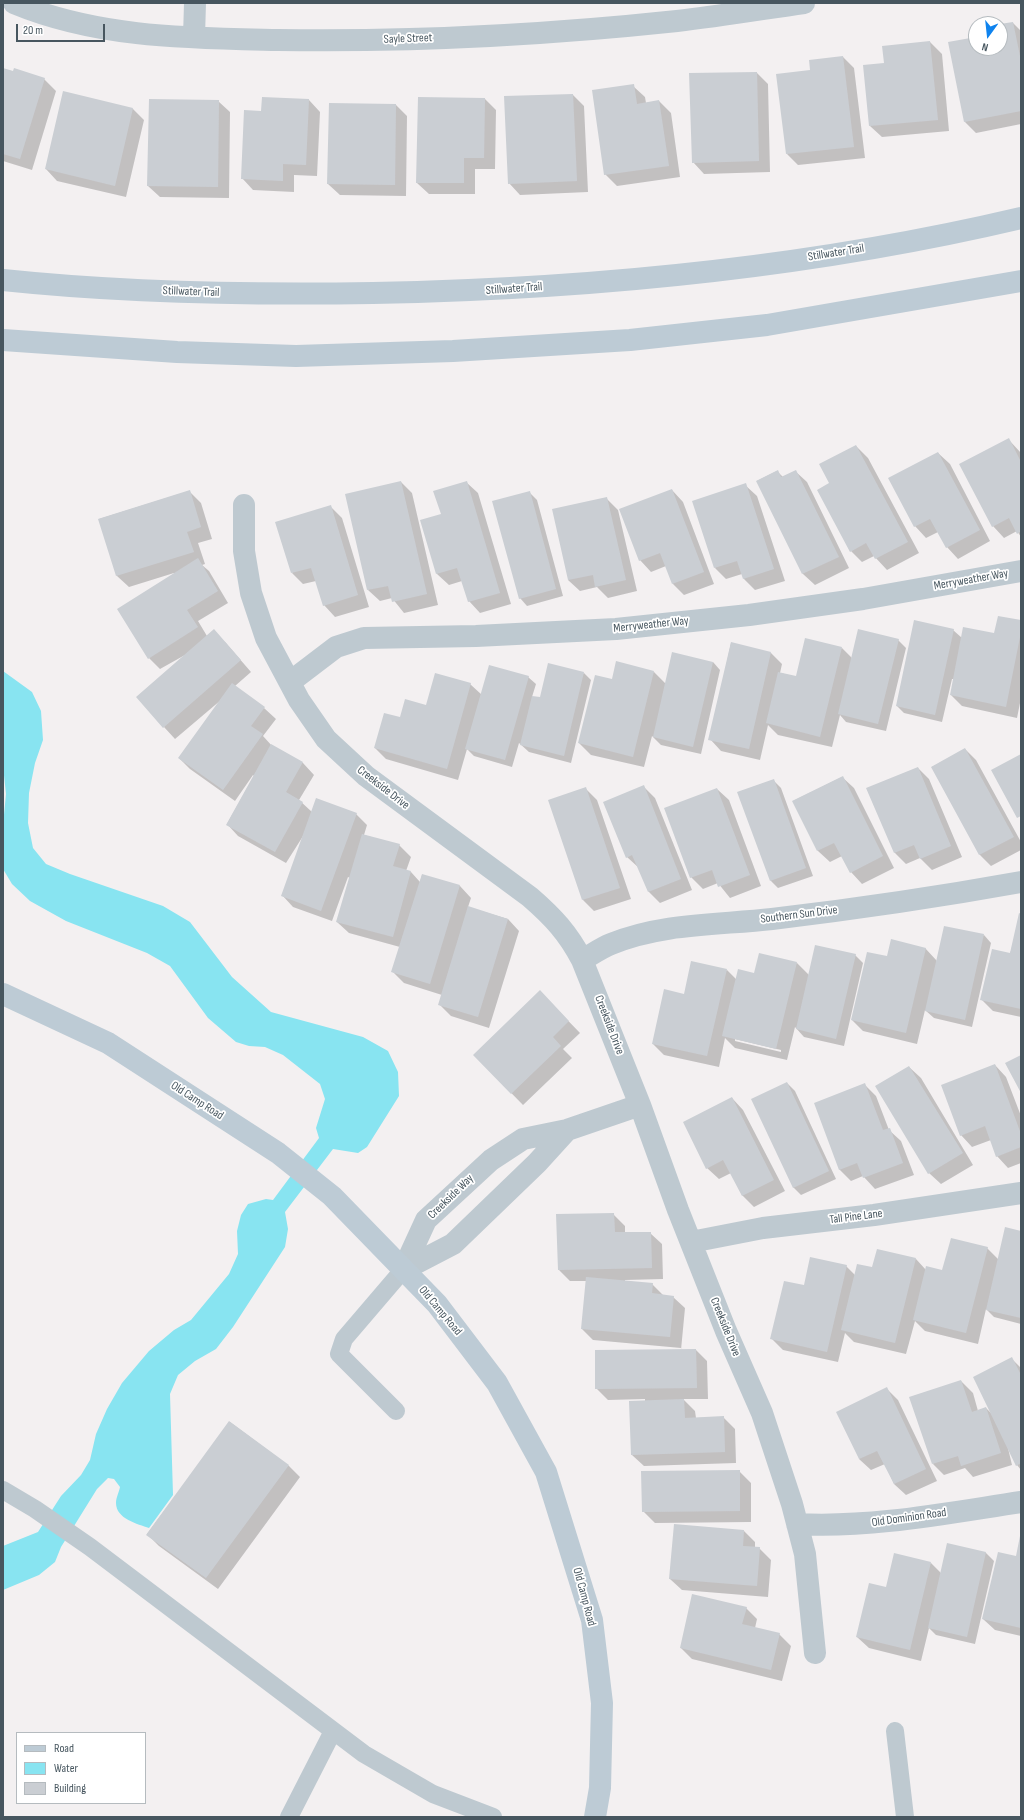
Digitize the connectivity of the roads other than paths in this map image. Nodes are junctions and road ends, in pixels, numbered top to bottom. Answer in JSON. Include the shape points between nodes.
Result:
{"nodes":[{"id":1,"x":14,"y":3,"type":"edge"},
{"id":2,"x":195,"y":3,"type":"edge"},
{"id":3,"x":804,"y":3,"type":"edge"},
{"id":4,"x":194,"y":37,"type":"junction"},
{"id":5,"x":1021,"y":218,"type":"edge"},
{"id":6,"x":3,"y":280,"type":"edge"},
{"id":7,"x":1021,"y":281,"type":"edge"},
{"id":8,"x":3,"y":340,"type":"edge"},
{"id":9,"x":244,"y":505,"type":"dead end"},
{"id":10,"x":1021,"y":571,"type":"edge"},
{"id":11,"x":290,"y":682,"type":"junction"},
{"id":12,"x":1021,"y":882,"type":"edge"},
{"id":13,"x":582,"y":960,"type":"junction"},
{"id":14,"x":3,"y":994,"type":"edge"},
{"id":15,"x":640,"y":1105,"type":"junction"},
{"id":16,"x":567,"y":1130,"type":"junction"},
{"id":17,"x":1021,"y":1193,"type":"edge"},
{"id":18,"x":691,"y":1242,"type":"junction"},
{"id":19,"x":403,"y":1270,"type":"junction"},
{"id":20,"x":396,"y":1411,"type":"dead end"},
{"id":21,"x":3,"y":1490,"type":"edge"},
{"id":22,"x":1021,"y":1502,"type":"edge"},
{"id":23,"x":797,"y":1524,"type":"junction"},
{"id":24,"x":815,"y":1653,"type":"dead end"},
{"id":25,"x":333,"y":1731,"type":"junction"},
{"id":26,"x":895,"y":1731,"type":"dead end"},
{"id":27,"x":289,"y":1817,"type":"edge"},
{"id":28,"x":493,"y":1817,"type":"edge"},
{"id":29,"x":595,"y":1817,"type":"edge"},
{"id":30,"x":905,"y":1817,"type":"edge"}],
"edges":[{"from":1,"to":4,"type":"street","name":"Sayle Street","via":[[84,25],[132,34]]},
{"from":2,"to":4,"type":"street"},
{"from":3,"to":4,"type":"street","name":"Sayle Street","via":[[678,20],[513,35],[361,41]]},
{"from":5,"to":6,"type":"main road","name":"Stillwater Trail","via":[[905,242],[696,274],[486,291],[272,295],[128,290]]},
{"from":7,"to":8,"type":"main road","via":[[768,325],[630,340],[453,351],[296,356],[177,352]]},
{"from":9,"to":11,"type":"street","name":"Creekside Drive","via":[[244,551],[251,593],[266,638]]},
{"from":10,"to":11,"type":"street","name":"Merryweather Way","via":[[863,599],[749,615],[632,627],[476,636],[364,638],[336,647]]},
{"from":11,"to":13,"type":"street","name":"Creekside Drive","via":[[299,700],[326,739],[366,776],[536,902],[554,918]]},
{"from":12,"to":13,"type":"street","name":"Southern Sun Drive","via":[[931,898],[772,919],[676,928],[610,944]]},
{"from":13,"to":15,"type":"street","name":"Creekside Drive"},
{"from":14,"to":19,"type":"main road","name":"Old Camp Road","via":[[108,1043],[278,1153],[332,1196]]},
{"from":15,"to":16,"type":"street","name":"Creekside Way"},
{"from":15,"to":18,"type":"street","name":"Creekside Drive"},
{"from":16,"to":19,"type":"street","name":"Creekside Way","via":[[537,1163],[453,1244]]},
{"from":16,"to":19,"type":"street","name":"Creekside Way","via":[[523,1140],[491,1160],[426,1220]]},
{"from":17,"to":18,"type":"street","name":"Tall Pine Lane","via":[[874,1215],[763,1228]]},
{"from":18,"to":23,"type":"street","name":"Creekside Drive","via":[[762,1414]]},
{"from":19,"to":20,"type":"lane","via":[[344,1339],[339,1354]]},
{"from":19,"to":29,"type":"main road","name":"Old Camp Road","via":[[437,1304],[497,1383],[546,1472],[592,1620],[602,1704],[600,1788]]},
{"from":21,"to":25,"type":"lane","via":[[90,1547]]},
{"from":22,"to":23,"type":"street","name":"Old Dominion Road","via":[[872,1524]]},
{"from":23,"to":24,"type":"street","name":"Creekside Drive","via":[[805,1554]]},
{"from":25,"to":27,"type":"lane"},
{"from":25,"to":28,"type":"lane","via":[[364,1754],[434,1794]]},
{"from":26,"to":30,"type":"lane"}]}
